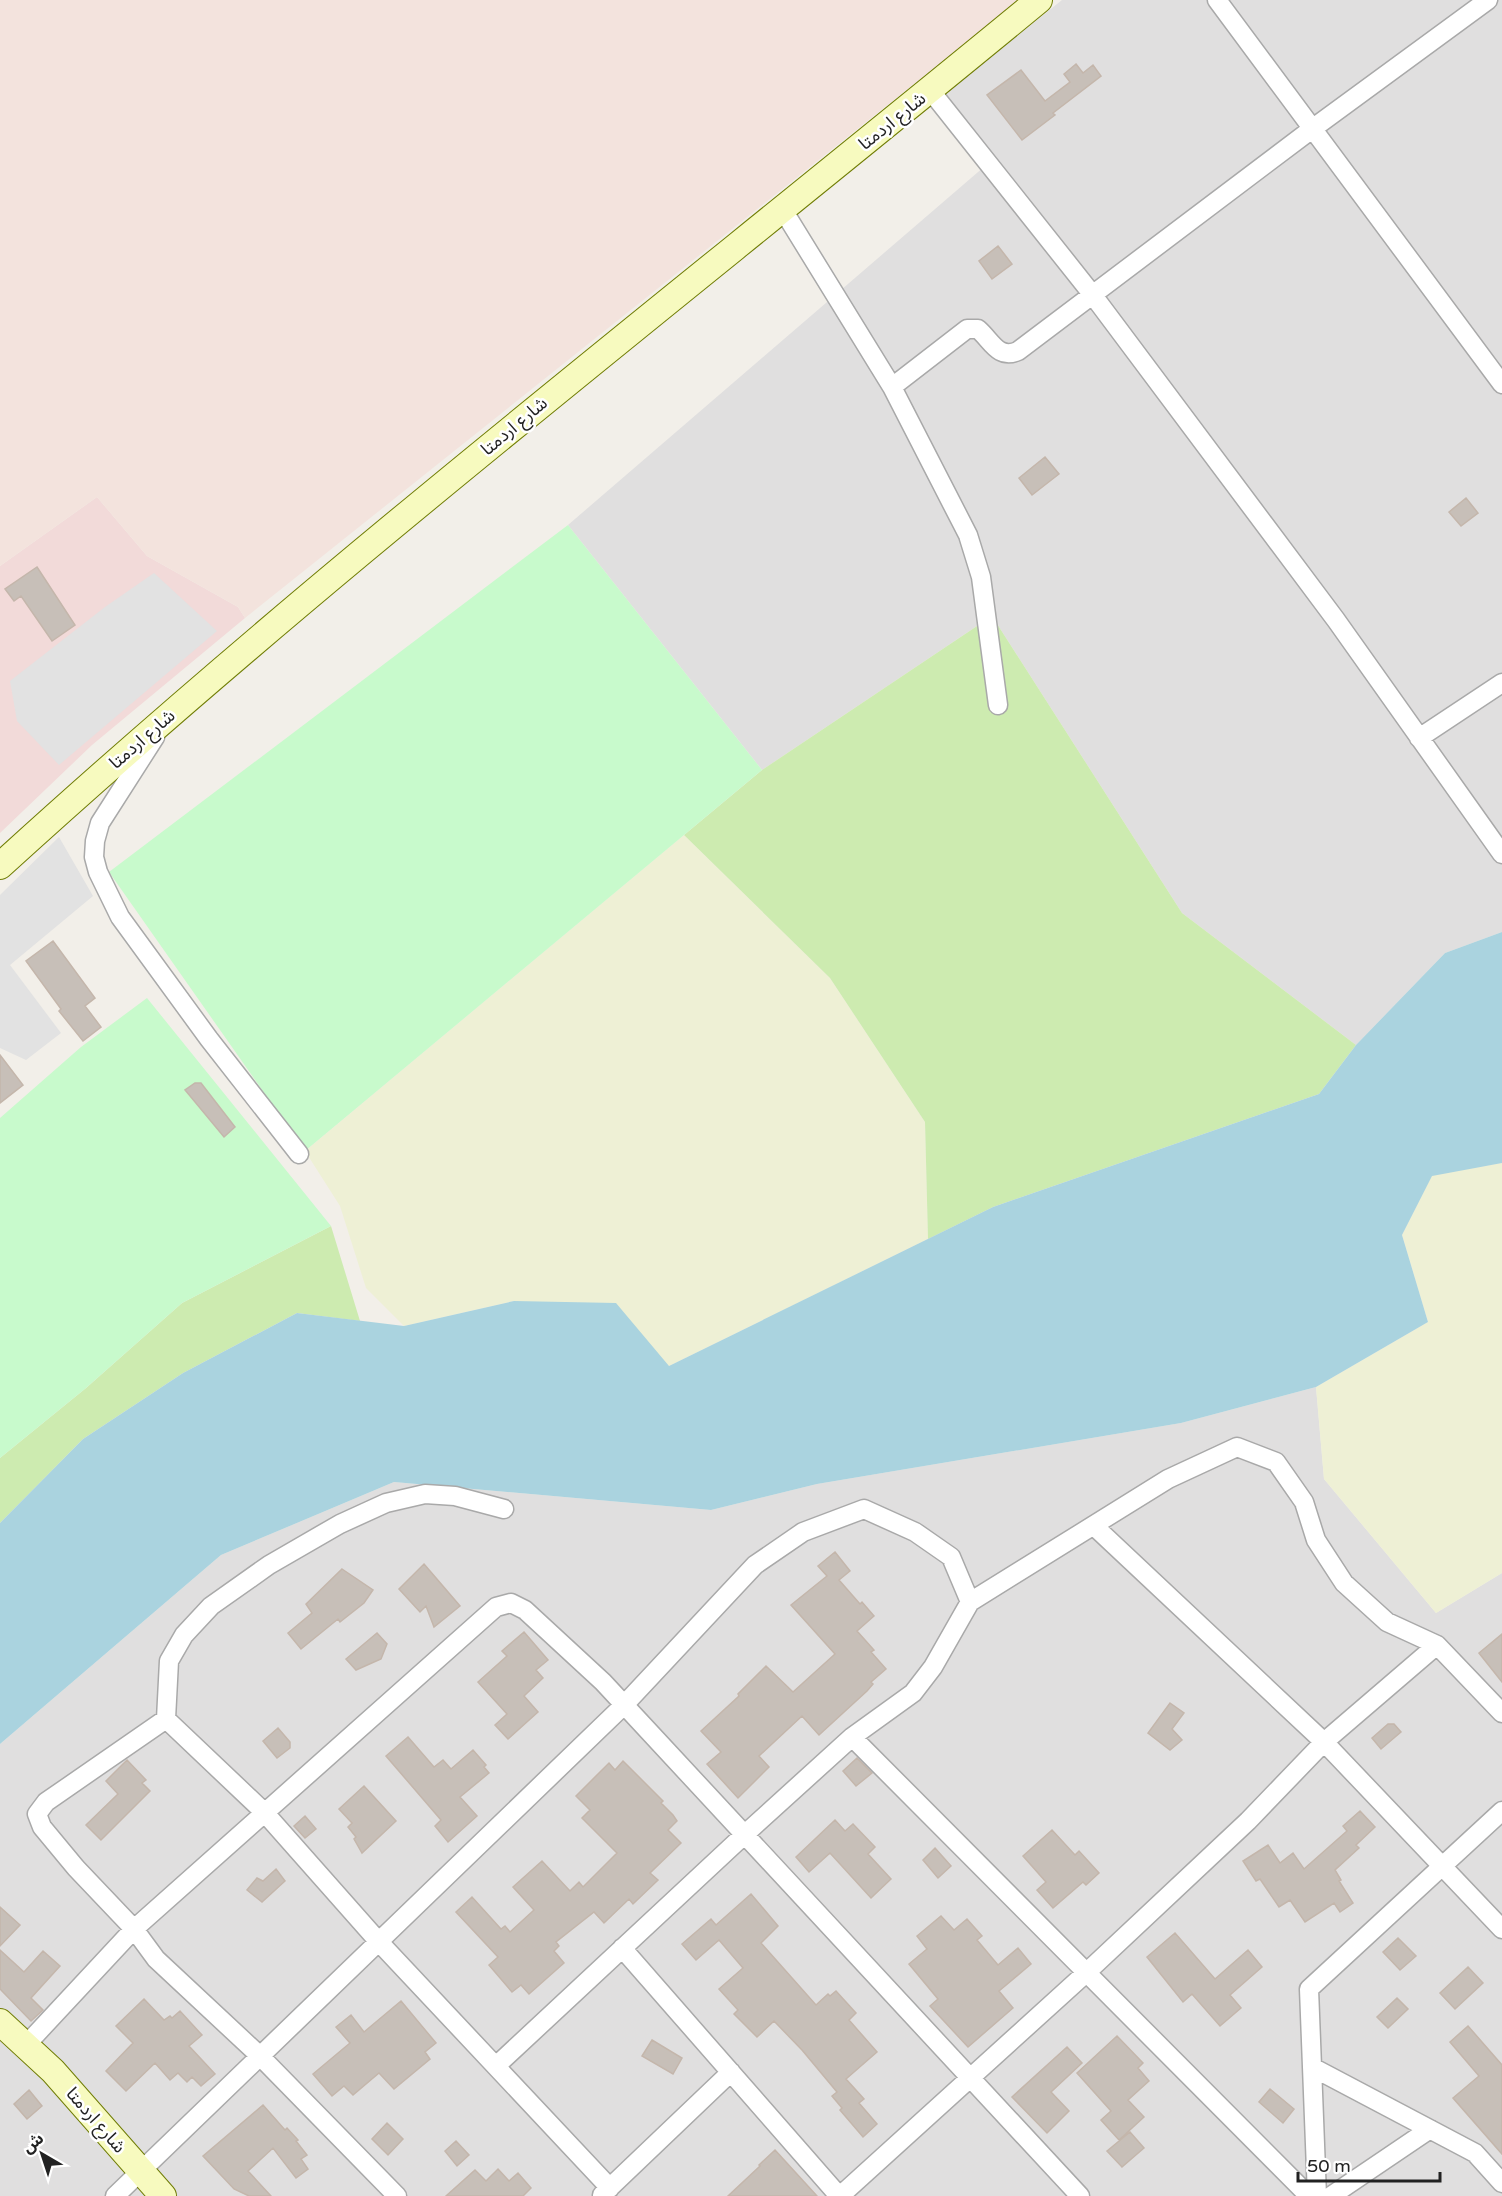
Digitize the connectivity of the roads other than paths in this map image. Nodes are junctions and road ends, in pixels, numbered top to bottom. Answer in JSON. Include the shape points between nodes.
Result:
{"nodes":[{"id":1,"x":1039,"y":0,"type":"edge"},
{"id":2,"x":1488,"y":0,"type":"edge"},
{"id":3,"x":1224,"y":2,"type":"edge"},
{"id":4,"x":930,"y":90,"type":"junction"},
{"id":5,"x":1312,"y":129,"type":"junction"},
{"id":6,"x":783,"y":210,"type":"junction"},
{"id":7,"x":1092,"y":294,"type":"junction"},
{"id":8,"x":1502,"y":384,"type":"edge"},
{"id":9,"x":891,"y":387,"type":"junction"},
{"id":10,"x":1502,"y":683,"type":"edge"},
{"id":11,"x":998,"y":705,"type":"dead end"},
{"id":12,"x":170,"y":715,"type":"junction"},
{"id":13,"x":1419,"y":738,"type":"junction"},
{"id":14,"x":1502,"y":854,"type":"edge"},
{"id":15,"x":0,"y":866,"type":"edge"},
{"id":16,"x":299,"y":1154,"type":"dead end"},
{"id":17,"x":504,"y":1509,"type":"dead end"},
{"id":18,"x":1094,"y":1526,"type":"junction"},
{"id":19,"x":970,"y":1602,"type":"junction"},
{"id":20,"x":1437,"y":1645,"type":"junction"},
{"id":21,"x":624,"y":1705,"type":"junction"},
{"id":22,"x":1502,"y":1713,"type":"edge"},
{"id":23,"x":166,"y":1719,"type":"junction"},
{"id":24,"x":852,"y":1737,"type":"junction"},
{"id":25,"x":1324,"y":1742,"type":"junction"},
{"id":26,"x":1502,"y":1811,"type":"edge"},
{"id":27,"x":264,"y":1812,"type":"junction"},
{"id":28,"x":744,"y":1835,"type":"junction"},
{"id":29,"x":1442,"y":1866,"type":"junction"},
{"id":30,"x":134,"y":1929,"type":"junction"},
{"id":31,"x":1502,"y":1929,"type":"edge"},
{"id":32,"x":379,"y":1942,"type":"junction"},
{"id":33,"x":622,"y":1948,"type":"junction"},
{"id":34,"x":1087,"y":1972,"type":"junction"},
{"id":35,"x":0,"y":2022,"type":"edge"},
{"id":36,"x":25,"y":2046,"type":"junction"},
{"id":37,"x":260,"y":2056,"type":"junction"},
{"id":38,"x":496,"y":2066,"type":"junction"},
{"id":39,"x":1312,"y":2067,"type":"junction"},
{"id":40,"x":731,"y":2072,"type":"junction"},
{"id":41,"x":970,"y":2078,"type":"junction"},
{"id":42,"x":1430,"y":2129,"type":"junction"},
{"id":43,"x":141,"y":2172,"type":"junction"},
{"id":44,"x":1502,"y":2183,"type":"edge"},
{"id":45,"x":606,"y":2192,"type":"edge"},
{"id":46,"x":115,"y":2196,"type":"edge"},
{"id":47,"x":163,"y":2196,"type":"edge"},
{"id":48,"x":397,"y":2196,"type":"edge"},
{"id":49,"x":839,"y":2196,"type":"edge"},
{"id":50,"x":1080,"y":2196,"type":"edge"},
{"id":51,"x":1309,"y":2196,"type":"edge"},
{"id":52,"x":1317,"y":2196,"type":"edge"},
{"id":53,"x":1331,"y":2196,"type":"edge"}],
"edges":[{"from":1,"to":4,"type":"main road","name":"شارع اردمتا"},
{"from":2,"to":5,"type":"street"},
{"from":3,"to":5,"type":"street"},
{"from":4,"to":6,"type":"main road","name":"شارع اردمتا"},
{"from":4,"to":7,"type":"street"},
{"from":5,"to":7,"type":"street"},
{"from":5,"to":8,"type":"street"},
{"from":6,"to":9,"type":"street"},
{"from":6,"to":12,"type":"main road","name":"شارع اردمتا","via":[[529,413]]},
{"from":7,"to":9,"type":"street","via":[[1013,353],[999,351],[978,329],[967,329]]},
{"from":7,"to":13,"type":"street","via":[[1336,620]]},
{"from":9,"to":11,"type":"street","via":[[976,556]]},
{"from":10,"to":13,"type":"street"},
{"from":12,"to":15,"type":"main road","name":"شارع اردمتا"},
{"from":12,"to":16,"type":"street","via":[[100,823],[94,857],[98,872],[120,917],[208,1039]]},
{"from":13,"to":14,"type":"street"},
{"from":17,"to":23,"type":"street","via":[[455,1496],[425,1494],[386,1503],[269,1565],[211,1606],[184,1635],[169,1661]]},
{"from":18,"to":19,"type":"street"},
{"from":18,"to":20,"type":"street","via":[[1168,1479],[1238,1447],[1276,1462],[1304,1502],[1316,1540],[1344,1583],[1387,1622]]},
{"from":18,"to":25,"type":"street"},
{"from":19,"to":21,"type":"street","via":[[951,1557],[915,1532],[864,1509],[803,1532],[755,1565]]},
{"from":19,"to":24,"type":"street","via":[[933,1667],[913,1693]]},
{"from":20,"to":22,"type":"street"},
{"from":20,"to":25,"type":"street"},
{"from":21,"to":27,"type":"street","via":[[525,1610],[512,1603],[496,1607]]},
{"from":21,"to":28,"type":"street"},
{"from":21,"to":32,"type":"street"},
{"from":23,"to":27,"type":"street"},
{"from":23,"to":30,"type":"street","via":[[46,1802],[37,1814],[42,1827],[76,1868]]},
{"from":24,"to":28,"type":"street"},
{"from":24,"to":34,"type":"street"},
{"from":25,"to":29,"type":"street"},
{"from":25,"to":34,"type":"street","via":[[1248,1821]]},
{"from":26,"to":29,"type":"street"},
{"from":27,"to":30,"type":"street"},
{"from":27,"to":32,"type":"street"},
{"from":28,"to":33,"type":"street"},
{"from":28,"to":41,"type":"street"},
{"from":29,"to":31,"type":"street"},
{"from":29,"to":39,"type":"street","via":[[1309,1989]]},
{"from":30,"to":36,"type":"street"},
{"from":30,"to":37,"type":"street","via":[[164,1967]]},
{"from":32,"to":37,"type":"street"},
{"from":32,"to":38,"type":"street"},
{"from":33,"to":38,"type":"street"},
{"from":33,"to":40,"type":"street"},
{"from":34,"to":41,"type":"street"},
{"from":34,"to":51,"type":"street"},
{"from":35,"to":36,"type":"main road","name":"شارع اردمتا"},
{"from":36,"to":43,"type":"main road","name":"شارع اردمتا"},
{"from":37,"to":43,"type":"street"},
{"from":37,"to":48,"type":"street"},
{"from":38,"to":45,"type":"street"},
{"from":39,"to":42,"type":"street"},
{"from":39,"to":52,"type":"street"},
{"from":40,"to":45,"type":"street"},
{"from":40,"to":49,"type":"street"},
{"from":41,"to":49,"type":"street"},
{"from":41,"to":50,"type":"street"},
{"from":42,"to":44,"type":"street","via":[[1475,2153]]},
{"from":42,"to":53,"type":"street"},
{"from":43,"to":46,"type":"street"},
{"from":43,"to":47,"type":"main road","name":"شارع اردمتا"}]}
